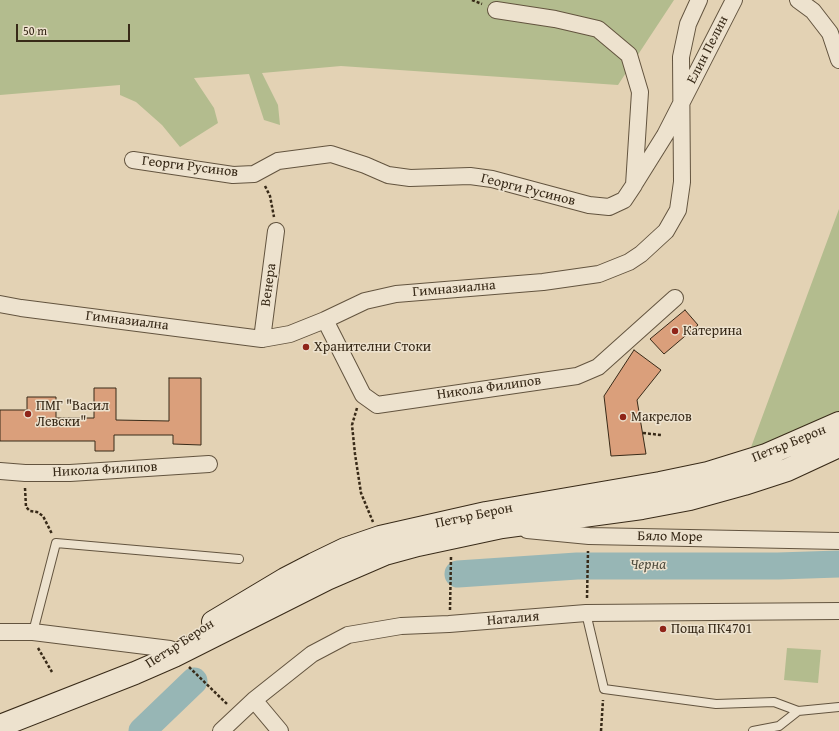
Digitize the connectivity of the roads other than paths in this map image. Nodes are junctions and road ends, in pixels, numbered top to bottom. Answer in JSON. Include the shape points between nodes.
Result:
{"nodes":[{"id":1,"x":698,"y":0,"type":"edge"},
{"id":2,"x":734,"y":0,"type":"edge"},
{"id":3,"x":798,"y":0,"type":"edge"},
{"id":4,"x":496,"y":10,"type":"dead end"},
{"id":5,"x":839,"y":60,"type":"edge"},
{"id":6,"x":682,"y":99,"type":"junction"},
{"id":7,"x":133,"y":160,"type":"dead end"},
{"id":8,"x":634,"y":185,"type":"junction"},
{"id":9,"x":276,"y":231,"type":"road end"},
{"id":10,"x":675,"y":298,"type":"dead end"},
{"id":11,"x":0,"y":304,"type":"edge"},
{"id":12,"x":325,"y":320,"type":"junction"},
{"id":13,"x":262,"y":338,"type":"junction"},
{"id":14,"x":839,"y":423,"type":"edge"},
{"id":15,"x":839,"y":446,"type":"edge"},
{"id":16,"x":209,"y":464,"type":"dead end"},
{"id":17,"x":0,"y":471,"type":"edge"},
{"id":18,"x":662,"y":493,"type":"junction"},
{"id":19,"x":502,"y":527,"type":"junction"},
{"id":20,"x":839,"y":541,"type":"edge"},
{"id":21,"x":239,"y":559,"type":"dead end"},
{"id":22,"x":839,"y":611,"type":"edge"},
{"id":23,"x":586,"y":613,"type":"junction"},
{"id":24,"x":0,"y":632,"type":"edge"},
{"id":25,"x":33,"y":632,"type":"junction"},
{"id":26,"x":172,"y":652,"type":"junction"},
{"id":27,"x":254,"y":700,"type":"junction"},
{"id":28,"x":839,"y":707,"type":"edge"},
{"id":29,"x":798,"y":711,"type":"junction"},
{"id":30,"x":2,"y":725,"type":"edge"},
{"id":31,"x":221,"y":731,"type":"edge"},
{"id":32,"x":280,"y":731,"type":"edge"},
{"id":33,"x":753,"y":731,"type":"edge"}],
"edges":[{"from":1,"to":6,"type":"street","name":"Гимназиална","via":[[688,24],[681,58]]},
{"from":2,"to":6,"type":"street","name":"Елин Пелин"},
{"from":3,"to":5,"type":"street","via":[[813,11],[830,33]]},
{"from":4,"to":8,"type":"street","via":[[555,19],[598,30],[629,55],[640,92]]},
{"from":6,"to":8,"type":"street","name":"Георги Русинов","via":[[665,135]]},
{"from":6,"to":12,"type":"street","name":"Гимназиална","via":[[682,182],[678,210],[666,232],[629,262],[600,274],[543,282],[396,294],[365,301]]},
{"from":7,"to":8,"type":"street","name":"Георги Русинов","via":[[234,175],[254,174],[278,161],[331,154],[388,175],[410,178],[470,176],[492,179],[589,205],[609,207],[624,200]]},
{"from":9,"to":13,"type":"street","name":"Венера"},
{"from":10,"to":12,"type":"street","name":"Никола Филипов","via":[[598,367],[577,376],[377,405],[363,395]]},
{"from":11,"to":13,"type":"street","name":"Гимназиална"},
{"from":12,"to":13,"type":"street","name":"Гимназиална","via":[[290,334]]},
{"from":14,"to":18,"type":"main road","name":"Петър Берон","via":[[766,455],[708,473]]},
{"from":15,"to":18,"type":"main road","name":"Петър Берон","via":[[768,477],[696,497]]},
{"from":16,"to":17,"type":"street","name":"Никола Филипов","via":[[117,471],[25,474]]},
{"from":18,"to":19,"type":"main road","name":"Петър Берон"},
{"from":18,"to":26,"type":"main road","name":"Петър Берон","via":[[486,512],[380,537],[345,549],[285,579]]},
{"from":19,"to":20,"type":"street","name":"Бяло Море","via":[[589,536]]},
{"from":19,"to":26,"type":"main road","name":"Петър Берон","via":[[418,544],[385,554]]},
{"from":21,"to":25,"type":"lane","via":[[56,544]]},
{"from":22,"to":23,"type":"street","name":"Наталия"},
{"from":23,"to":27,"type":"street","name":"Наталия","via":[[401,626],[348,635],[312,654]]},
{"from":23,"to":29,"type":"lane","via":[[604,689],[716,704],[774,702]]},
{"from":24,"to":25,"type":"street"},
{"from":25,"to":26,"type":"street"},
{"from":26,"to":30,"type":"main road","name":"Петър Берон","via":[[135,673]]},
{"from":27,"to":31,"type":"street","name":"Наталия"},
{"from":27,"to":32,"type":"street"},
{"from":28,"to":29,"type":"lane"},
{"from":29,"to":33,"type":"lane","via":[[779,726]]}]}
